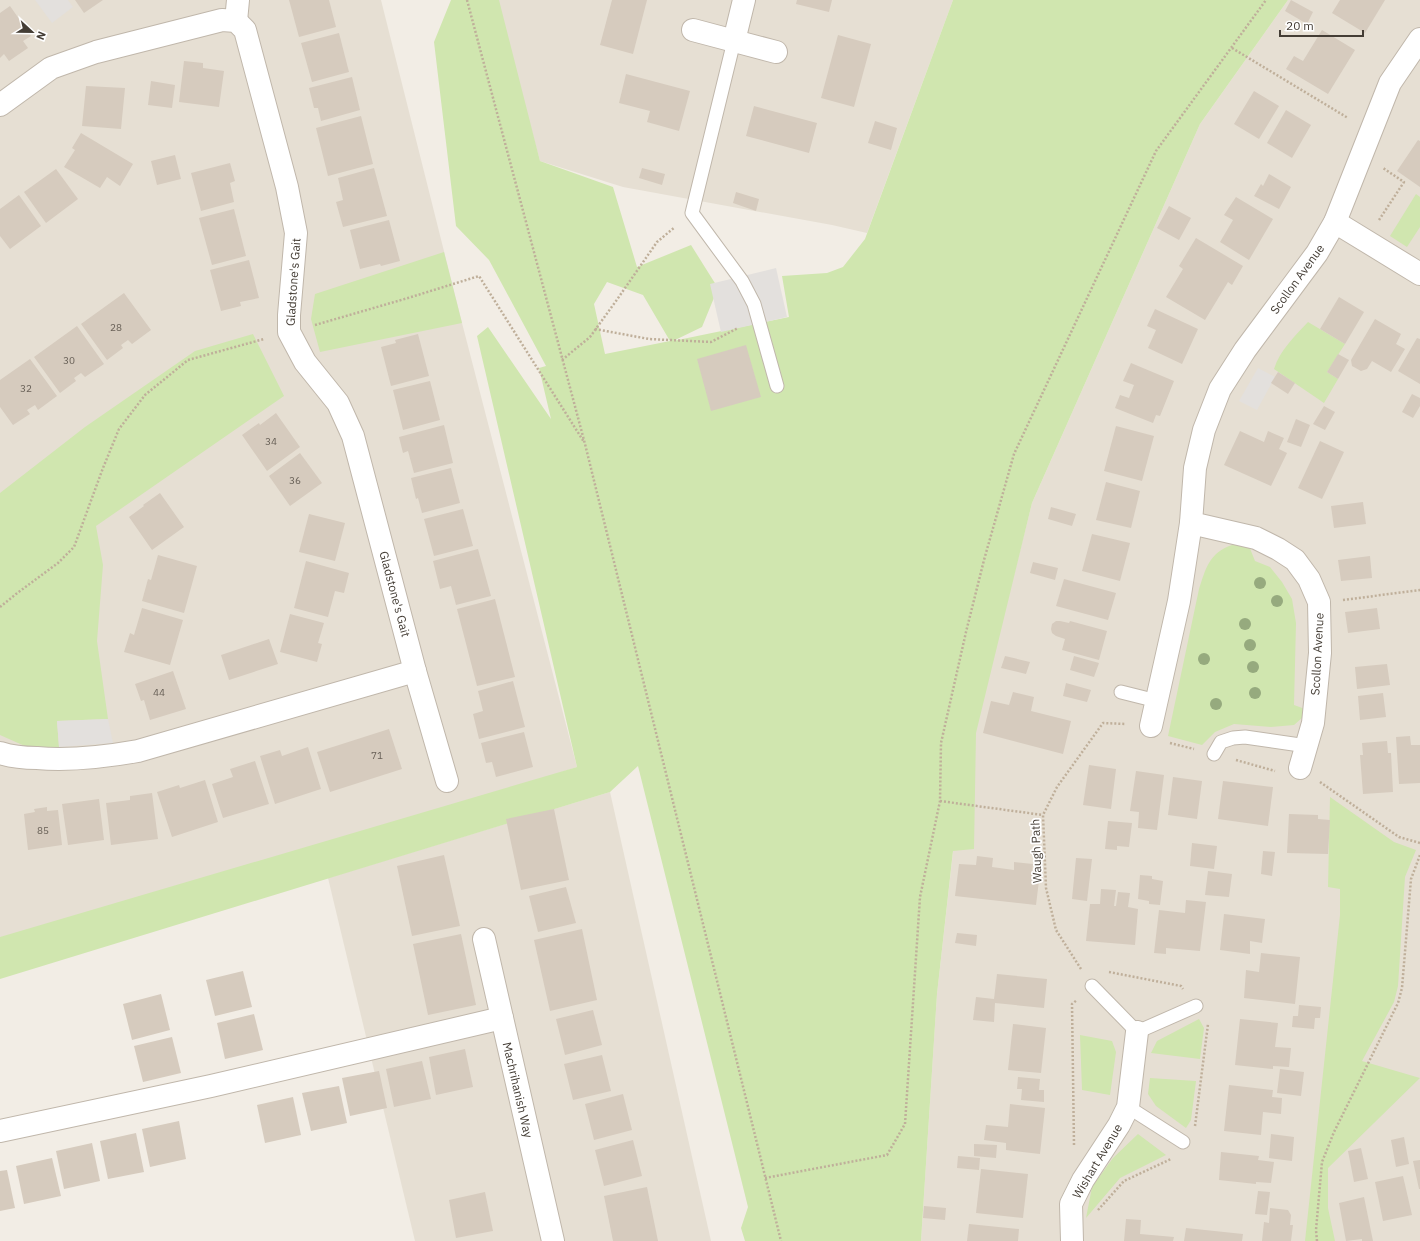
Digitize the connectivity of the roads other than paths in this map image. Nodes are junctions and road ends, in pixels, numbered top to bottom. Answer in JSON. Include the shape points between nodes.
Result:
{"nodes":[{"id":1,"x":744,"y":0,"type":"edge"},
{"id":2,"x":237,"y":10,"type":"edge"},
{"id":3,"x":693,"y":30,"type":"dead end"},
{"id":4,"x":1420,"y":39,"type":"edge"},
{"id":5,"x":734,"y":41,"type":"junction"},
{"id":6,"x":776,"y":52,"type":"dead end"},
{"id":7,"x":0,"y":105,"type":"edge"},
{"id":8,"x":1335,"y":222,"type":"junction"},
{"id":9,"x":1420,"y":274,"type":"edge"},
{"id":10,"x":777,"y":386,"type":"dead end"},
{"id":11,"x":1191,"y":523,"type":"junction"},
{"id":12,"x":415,"y":671,"type":"junction"},
{"id":13,"x":1121,"y":692,"type":"dead end"},
{"id":14,"x":1157,"y":701,"type":"junction"},
{"id":15,"x":1151,"y":726,"type":"road end"},
{"id":16,"x":1306,"y":746,"type":"junction"},
{"id":17,"x":0,"y":754,"type":"edge"},
{"id":18,"x":1214,"y":754,"type":"dead end"},
{"id":19,"x":1300,"y":768,"type":"road end"},
{"id":20,"x":447,"y":780,"type":"dead end"},
{"id":21,"x":484,"y":939,"type":"dead end"},
{"id":22,"x":1092,"y":986,"type":"road end"},
{"id":23,"x":1196,"y":1006,"type":"dead end"},
{"id":24,"x":502,"y":1018,"type":"junction"},
{"id":25,"x":1137,"y":1032,"type":"junction"},
{"id":26,"x":1128,"y":1107,"type":"junction"},
{"id":27,"x":0,"y":1131,"type":"edge"},
{"id":28,"x":1183,"y":1142,"type":"dead end"},
{"id":29,"x":552,"y":1241,"type":"edge"},
{"id":30,"x":1072,"y":1241,"type":"edge"}],
"edges":[{"from":1,"to":5,"type":"street"},
{"from":2,"to":7,"type":"street","name":"Gladstone's Gait","via":[[222,20],[96,52],[51,68]]},
{"from":2,"to":12,"type":"street","name":"Gladstone's Gait","via":[[245,30],[287,187],[296,232],[289,315],[290,332],[305,362],[338,403],[353,436]]},
{"from":3,"to":5,"type":"street"},
{"from":4,"to":8,"type":"street","name":"Scollon Avenue","via":[[1390,83]]},
{"from":5,"to":6,"type":"street"},
{"from":5,"to":10,"type":"lane","via":[[692,213],[742,281],[754,304]]},
{"from":8,"to":9,"type":"street"},
{"from":8,"to":11,"type":"street","name":"Scollon Avenue","via":[[1317,253],[1220,388],[1204,430],[1195,468]]},
{"from":11,"to":14,"type":"street","name":"Scollon Avenue"},
{"from":11,"to":16,"type":"street","name":"Scollon Avenue","via":[[1256,538],[1295,560],[1309,579],[1320,602],[1320,654],[1313,723]]},
{"from":12,"to":17,"type":"street","via":[[138,751],[97,758],[56,760]]},
{"from":12,"to":20,"type":"street","name":"Gladstone's Gait"},
{"from":13,"to":14,"type":"lane"},
{"from":14,"to":15,"type":"street","name":"Scollon Avenue"},
{"from":16,"to":18,"type":"lane","via":[[1245,737],[1233,738],[1221,742]]},
{"from":16,"to":19,"type":"street","name":"Scollon Avenue"},
{"from":21,"to":24,"type":"street","name":"Machrihanish Way"},
{"from":22,"to":25,"type":"lane"},
{"from":23,"to":25,"type":"lane"},
{"from":24,"to":27,"type":"street","via":[[219,1084]]},
{"from":24,"to":29,"type":"street","name":"Machrihanish Way"},
{"from":25,"to":26,"type":"street","name":"Wishart Avenue"},
{"from":26,"to":28,"type":"lane"},
{"from":26,"to":30,"type":"street","name":"Wishart Avenue","via":[[1071,1204]]}]}
